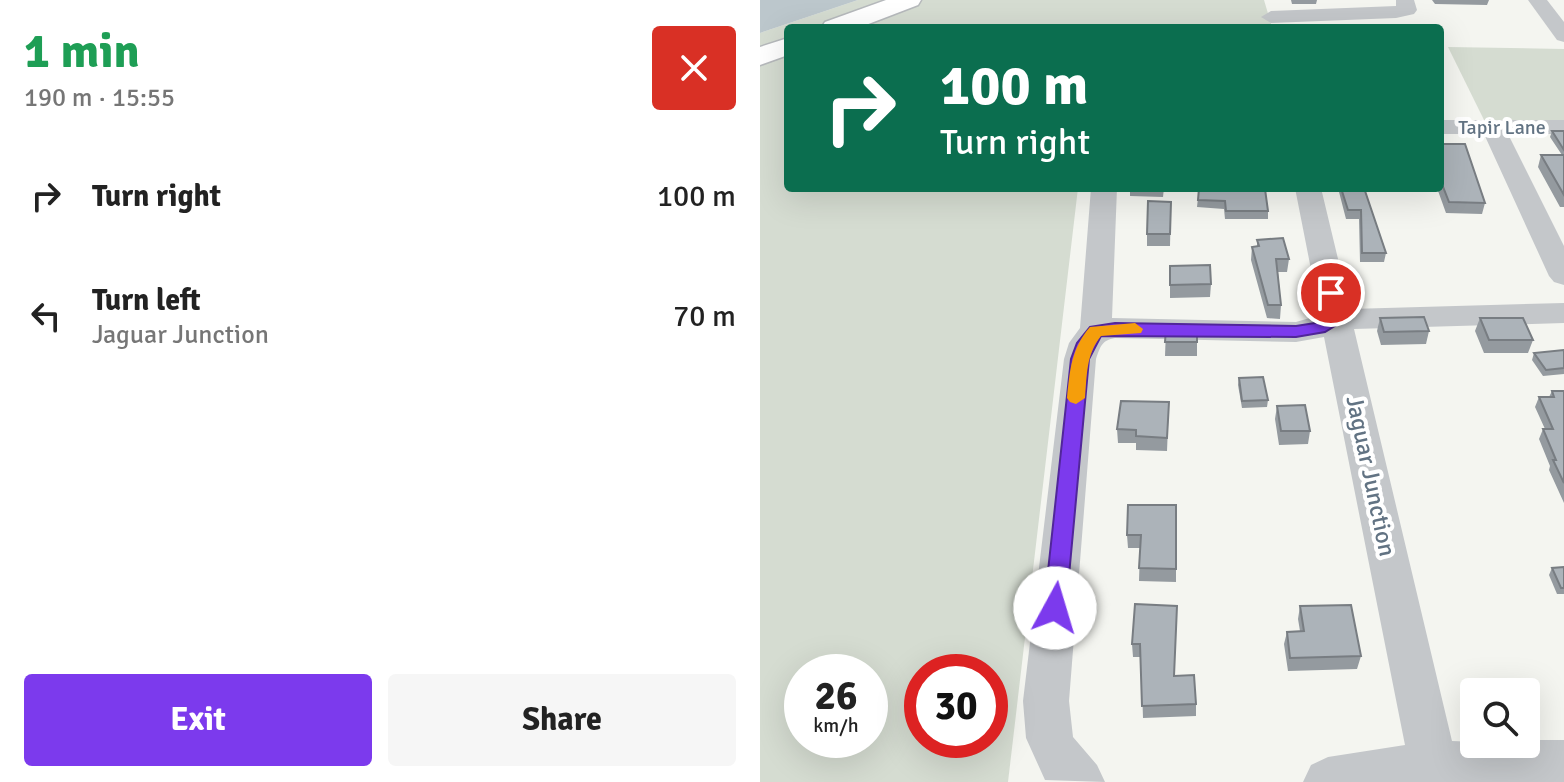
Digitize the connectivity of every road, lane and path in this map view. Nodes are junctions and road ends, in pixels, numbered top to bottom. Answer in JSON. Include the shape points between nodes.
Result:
{"nodes":[{"id":1,"x":909,"y":0,"type":"edge"},
{"id":2,"x":1537,"y":0,"type":"edge"},
{"id":3,"x":1406,"y":5,"type":"edge"},
{"id":4,"x":1271,"y":15,"type":"edge"},
{"id":5,"x":845,"y":24,"type":"edge"},
{"id":6,"x":1564,"y":36,"type":"edge"},
{"id":7,"x":784,"y":48,"type":"edge"},
{"id":8,"x":760,"y":57,"type":"edge"},
{"id":9,"x":1444,"y":127,"type":"edge"},
{"id":10,"x":1493,"y":127,"type":"junction"},
{"id":11,"x":1564,"y":127,"type":"edge"},
{"id":12,"x":1104,"y":192,"type":"edge"},
{"id":13,"x":1309,"y":192,"type":"edge"},
{"id":14,"x":1564,"y":276,"type":"edge"},
{"id":15,"x":1564,"y":313,"type":"edge"},
{"id":16,"x":1337,"y":319,"type":"junction"},
{"id":17,"x":1096,"y":331,"type":"junction"},
{"id":18,"x":1564,"y":764,"type":"edge"},
{"id":19,"x":1433,"y":765,"type":"junction"},
{"id":20,"x":1080,"y":782,"type":"edge"},
{"id":21,"x":1328,"y":782,"type":"edge"}],
"edges":[{"from":1,"to":5,"type":"highway"},
{"from":2,"to":6,"type":"street"},
{"from":3,"to":4,"type":"street"},
{"from":7,"to":8,"type":"highway"},
{"from":9,"to":10,"type":"street","name":"Tapir Lane"},
{"from":10,"to":11,"type":"street","name":"Tapir Lane"},
{"from":10,"to":14,"type":"street"},
{"from":12,"to":17,"type":"street"},
{"from":13,"to":16,"type":"street","name":"Jaguar Junction"},
{"from":15,"to":16,"type":"street"},
{"from":16,"to":17,"type":"street","via":[[1296,332]]},
{"from":16,"to":19,"type":"street","name":"Jaguar Junction"},
{"from":17,"to":20,"type":"street","via":[[1080,359],[1046,701],[1055,756]]},
{"from":18,"to":19,"type":"street"},
{"from":19,"to":21,"type":"street"}]}
